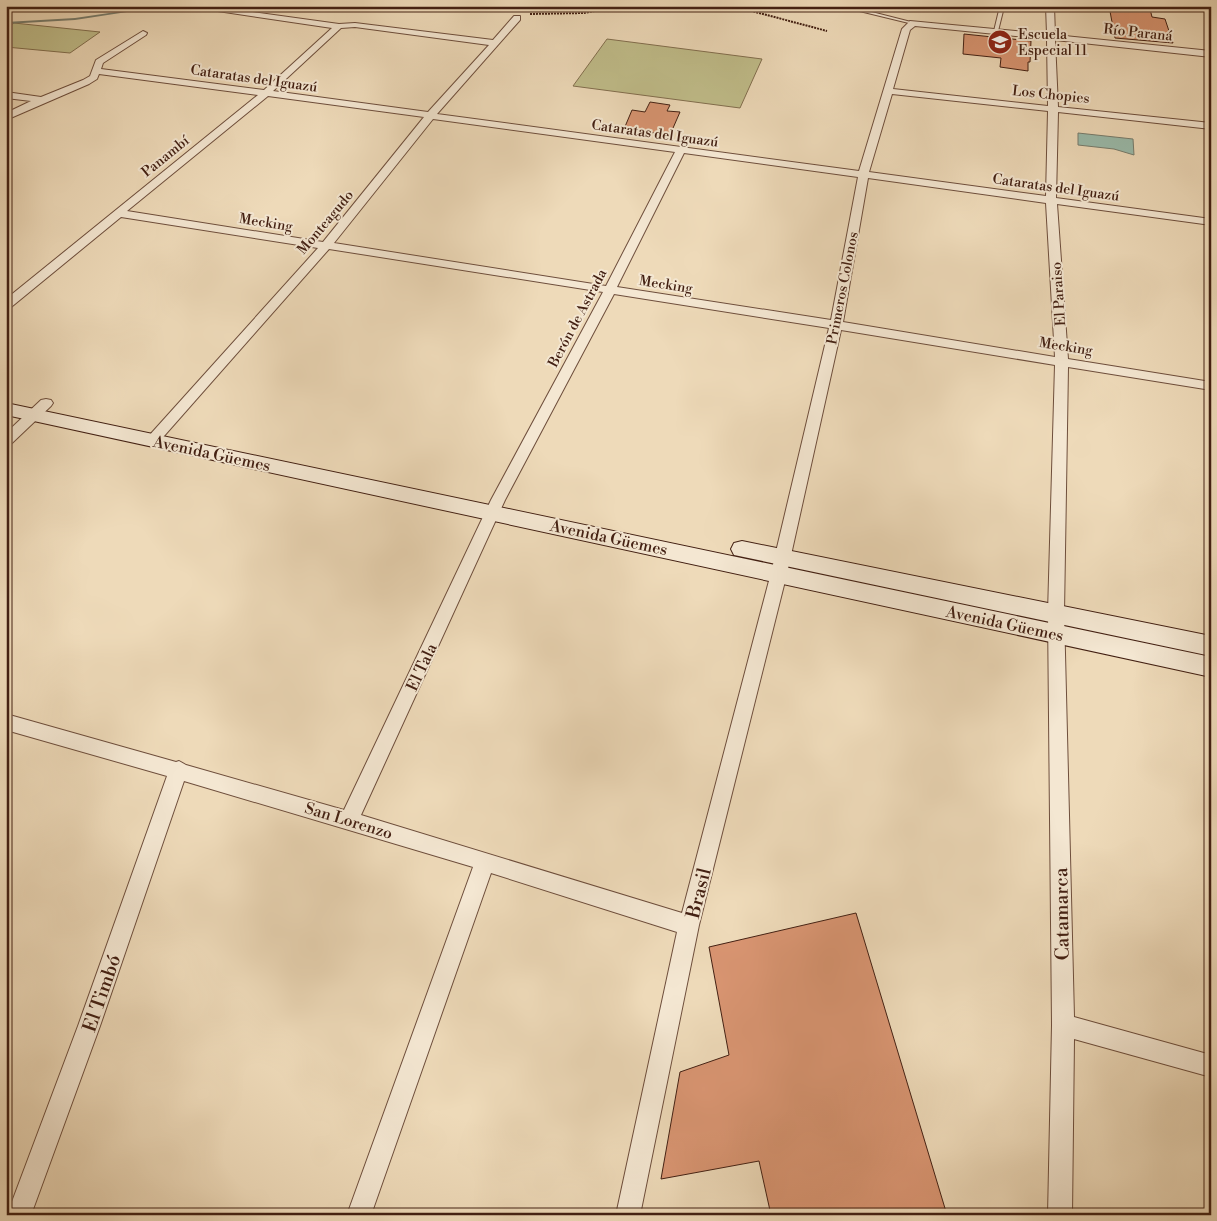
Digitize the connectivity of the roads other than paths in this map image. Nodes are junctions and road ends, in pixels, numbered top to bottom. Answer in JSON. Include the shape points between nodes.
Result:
{"nodes":[{"id":1,"x":841,"y":6,"type":"edge"},
{"id":2,"x":1050,"y":6,"type":"edge"},
{"id":3,"x":1002,"y":7,"type":"edge"},
{"id":4,"x":211,"y":8,"type":"dead end"},
{"id":5,"x":517,"y":18,"type":"road end"},
{"id":6,"x":913,"y":23,"type":"junction"},
{"id":7,"x":339,"y":26,"type":"junction"},
{"id":8,"x":996,"y":31,"type":"junction"},
{"id":9,"x":143,"y":34,"type":"dead end"},
{"id":10,"x":1050,"y":37,"type":"junction"},
{"id":11,"x":495,"y":43,"type":"junction"},
{"id":12,"x":1211,"y":54,"type":"edge"},
{"id":13,"x":95,"y":72,"type":"junction"},
{"id":14,"x":889,"y":91,"type":"junction"},
{"id":15,"x":266,"y":93,"type":"junction"},
{"id":16,"x":6,"y":95,"type":"edge"},
{"id":17,"x":42,"y":100,"type":"junction"},
{"id":18,"x":1053,"y":108,"type":"junction"},
{"id":19,"x":430,"y":116,"type":"junction"},
{"id":20,"x":6,"y":117,"type":"edge"},
{"id":21,"x":1211,"y":126,"type":"edge"},
{"id":22,"x":681,"y":150,"type":"junction"},
{"id":23,"x":863,"y":176,"type":"junction"},
{"id":24,"x":1051,"y":199,"type":"junction"},
{"id":25,"x":116,"y":213,"type":"junction"},
{"id":26,"x":1211,"y":222,"type":"edge"},
{"id":27,"x":326,"y":246,"type":"junction"},
{"id":28,"x":610,"y":290,"type":"junction"},
{"id":29,"x":6,"y":305,"type":"edge"},
{"id":30,"x":836,"y":324,"type":"junction"},
{"id":31,"x":1062,"y":360,"type":"junction"},
{"id":32,"x":1211,"y":386,"type":"edge"},
{"id":33,"x":6,"y":394,"type":"edge"},
{"id":34,"x":6,"y":409,"type":"edge"},
{"id":35,"x":40,"y":409,"type":"junction"},
{"id":36,"x":158,"y":434,"type":"junction"},
{"id":37,"x":6,"y":441,"type":"edge"},
{"id":38,"x":495,"y":506,"type":"junction"},
{"id":39,"x":781,"y":565,"type":"junction"},
{"id":40,"x":1056,"y":623,"type":"junction"},
{"id":41,"x":1211,"y":646,"type":"edge"},
{"id":42,"x":1211,"y":667,"type":"edge"},
{"id":43,"x":9,"y":727,"type":"edge"},
{"id":44,"x":179,"y":769,"type":"junction"},
{"id":45,"x":349,"y":821,"type":"junction"},
{"id":46,"x":485,"y":861,"type":"junction"},
{"id":47,"x":689,"y":925,"type":"junction"},
{"id":48,"x":1063,"y":1026,"type":"junction"},
{"id":49,"x":1211,"y":1066,"type":"edge"},
{"id":50,"x":19,"y":1215,"type":"edge"},
{"id":51,"x":359,"y":1215,"type":"edge"},
{"id":52,"x":628,"y":1215,"type":"edge"},
{"id":53,"x":1060,"y":1215,"type":"edge"}],
"edges":[{"from":1,"to":6,"type":"lane"},
{"from":2,"to":10,"type":"street","name":"El Paraiso"},
{"from":3,"to":8,"type":"lane"},
{"from":4,"to":7,"type":"street"},
{"from":5,"to":11,"type":"street","name":"Monteagudo"},
{"from":6,"to":8,"type":"street","name":"Río Paraná"},
{"from":6,"to":14,"type":"street","name":"Primeros Colonos","via":[[906,29]]},
{"from":7,"to":11,"type":"street","via":[[355,25]]},
{"from":7,"to":15,"type":"street","name":"Panambí"},
{"from":8,"to":10,"type":"street","name":"Río Paraná"},
{"from":9,"to":13,"type":"street","via":[[99,62]]},
{"from":10,"to":12,"type":"street","name":"Río Paraná"},
{"from":10,"to":18,"type":"street","name":"El Paraiso"},
{"from":11,"to":19,"type":"street","name":"Monteagudo"},
{"from":13,"to":15,"type":"street","name":"Cataratas del Iguazú"},
{"from":13,"to":17,"type":"street","via":[[94,77],[86,82]]},
{"from":14,"to":18,"type":"street","name":"Los Chopies"},
{"from":14,"to":23,"type":"street","name":"Primeros Colonos"},
{"from":15,"to":19,"type":"street","name":"Cataratas del Iguazú"},
{"from":15,"to":25,"type":"street","name":"Panambí"},
{"from":16,"to":17,"type":"street"},
{"from":17,"to":20,"type":"street"},
{"from":18,"to":21,"type":"street","name":"Los Chopies"},
{"from":18,"to":24,"type":"street","name":"El Paraiso"},
{"from":19,"to":22,"type":"street","name":"Cataratas del Iguazú"},
{"from":19,"to":27,"type":"street","name":"Monteagudo"},
{"from":22,"to":23,"type":"street","name":"Cataratas del Iguazú"},
{"from":22,"to":28,"type":"street","name":"Berón de Astrada"},
{"from":23,"to":24,"type":"street","name":"Cataratas del Iguazú"},
{"from":23,"to":30,"type":"street","name":"Primeros Colonos"},
{"from":24,"to":26,"type":"street","name":"Cataratas del Iguazú"},
{"from":24,"to":31,"type":"street","name":"El Paraiso"},
{"from":25,"to":27,"type":"street","name":"Mecking"},
{"from":25,"to":29,"type":"street","name":"Panambí"},
{"from":27,"to":28,"type":"street","name":"Mecking"},
{"from":27,"to":36,"type":"street","name":"Monteagudo"},
{"from":28,"to":30,"type":"street","name":"Mecking"},
{"from":28,"to":38,"type":"street","name":"Berón de Astrada"},
{"from":30,"to":31,"type":"street","name":"Mecking"},
{"from":30,"to":39,"type":"street","name":"Primeros Colonos"},
{"from":31,"to":32,"type":"street","name":"Mecking"},
{"from":31,"to":40,"type":"street","name":"El Paraiso"},
{"from":33,"to":35,"type":"main road","name":"Avenida Güemes"},
{"from":34,"to":35,"type":"main road","name":"Avenida Güemes"},
{"from":35,"to":36,"type":"main road","name":"Avenida Güemes"},
{"from":35,"to":37,"type":"street"},
{"from":36,"to":38,"type":"main road","name":"Avenida Güemes"},
{"from":38,"to":39,"type":"main road","name":"Avenida Güemes"},
{"from":38,"to":45,"type":"street","name":"El Tala"},
{"from":39,"to":40,"type":"main road","name":"Avenida Güemes"},
{"from":39,"to":47,"type":"street","name":"Brasil"},
{"from":40,"to":41,"type":"main road","name":"Avenida Güemes"},
{"from":40,"to":42,"type":"main road","name":"Avenida Güemes"},
{"from":40,"to":48,"type":"street","name":"Catamarca"},
{"from":43,"to":44,"type":"street","name":"San Lorenzo"},
{"from":44,"to":45,"type":"street","name":"San Lorenzo"},
{"from":44,"to":50,"type":"street","name":"El Timbó"},
{"from":45,"to":46,"type":"street","name":"San Lorenzo"},
{"from":46,"to":47,"type":"street","name":"San Lorenzo"},
{"from":46,"to":51,"type":"street"},
{"from":47,"to":52,"type":"street","name":"Brasil"},
{"from":48,"to":49,"type":"street"},
{"from":48,"to":53,"type":"street","name":"Catamarca"}]}
